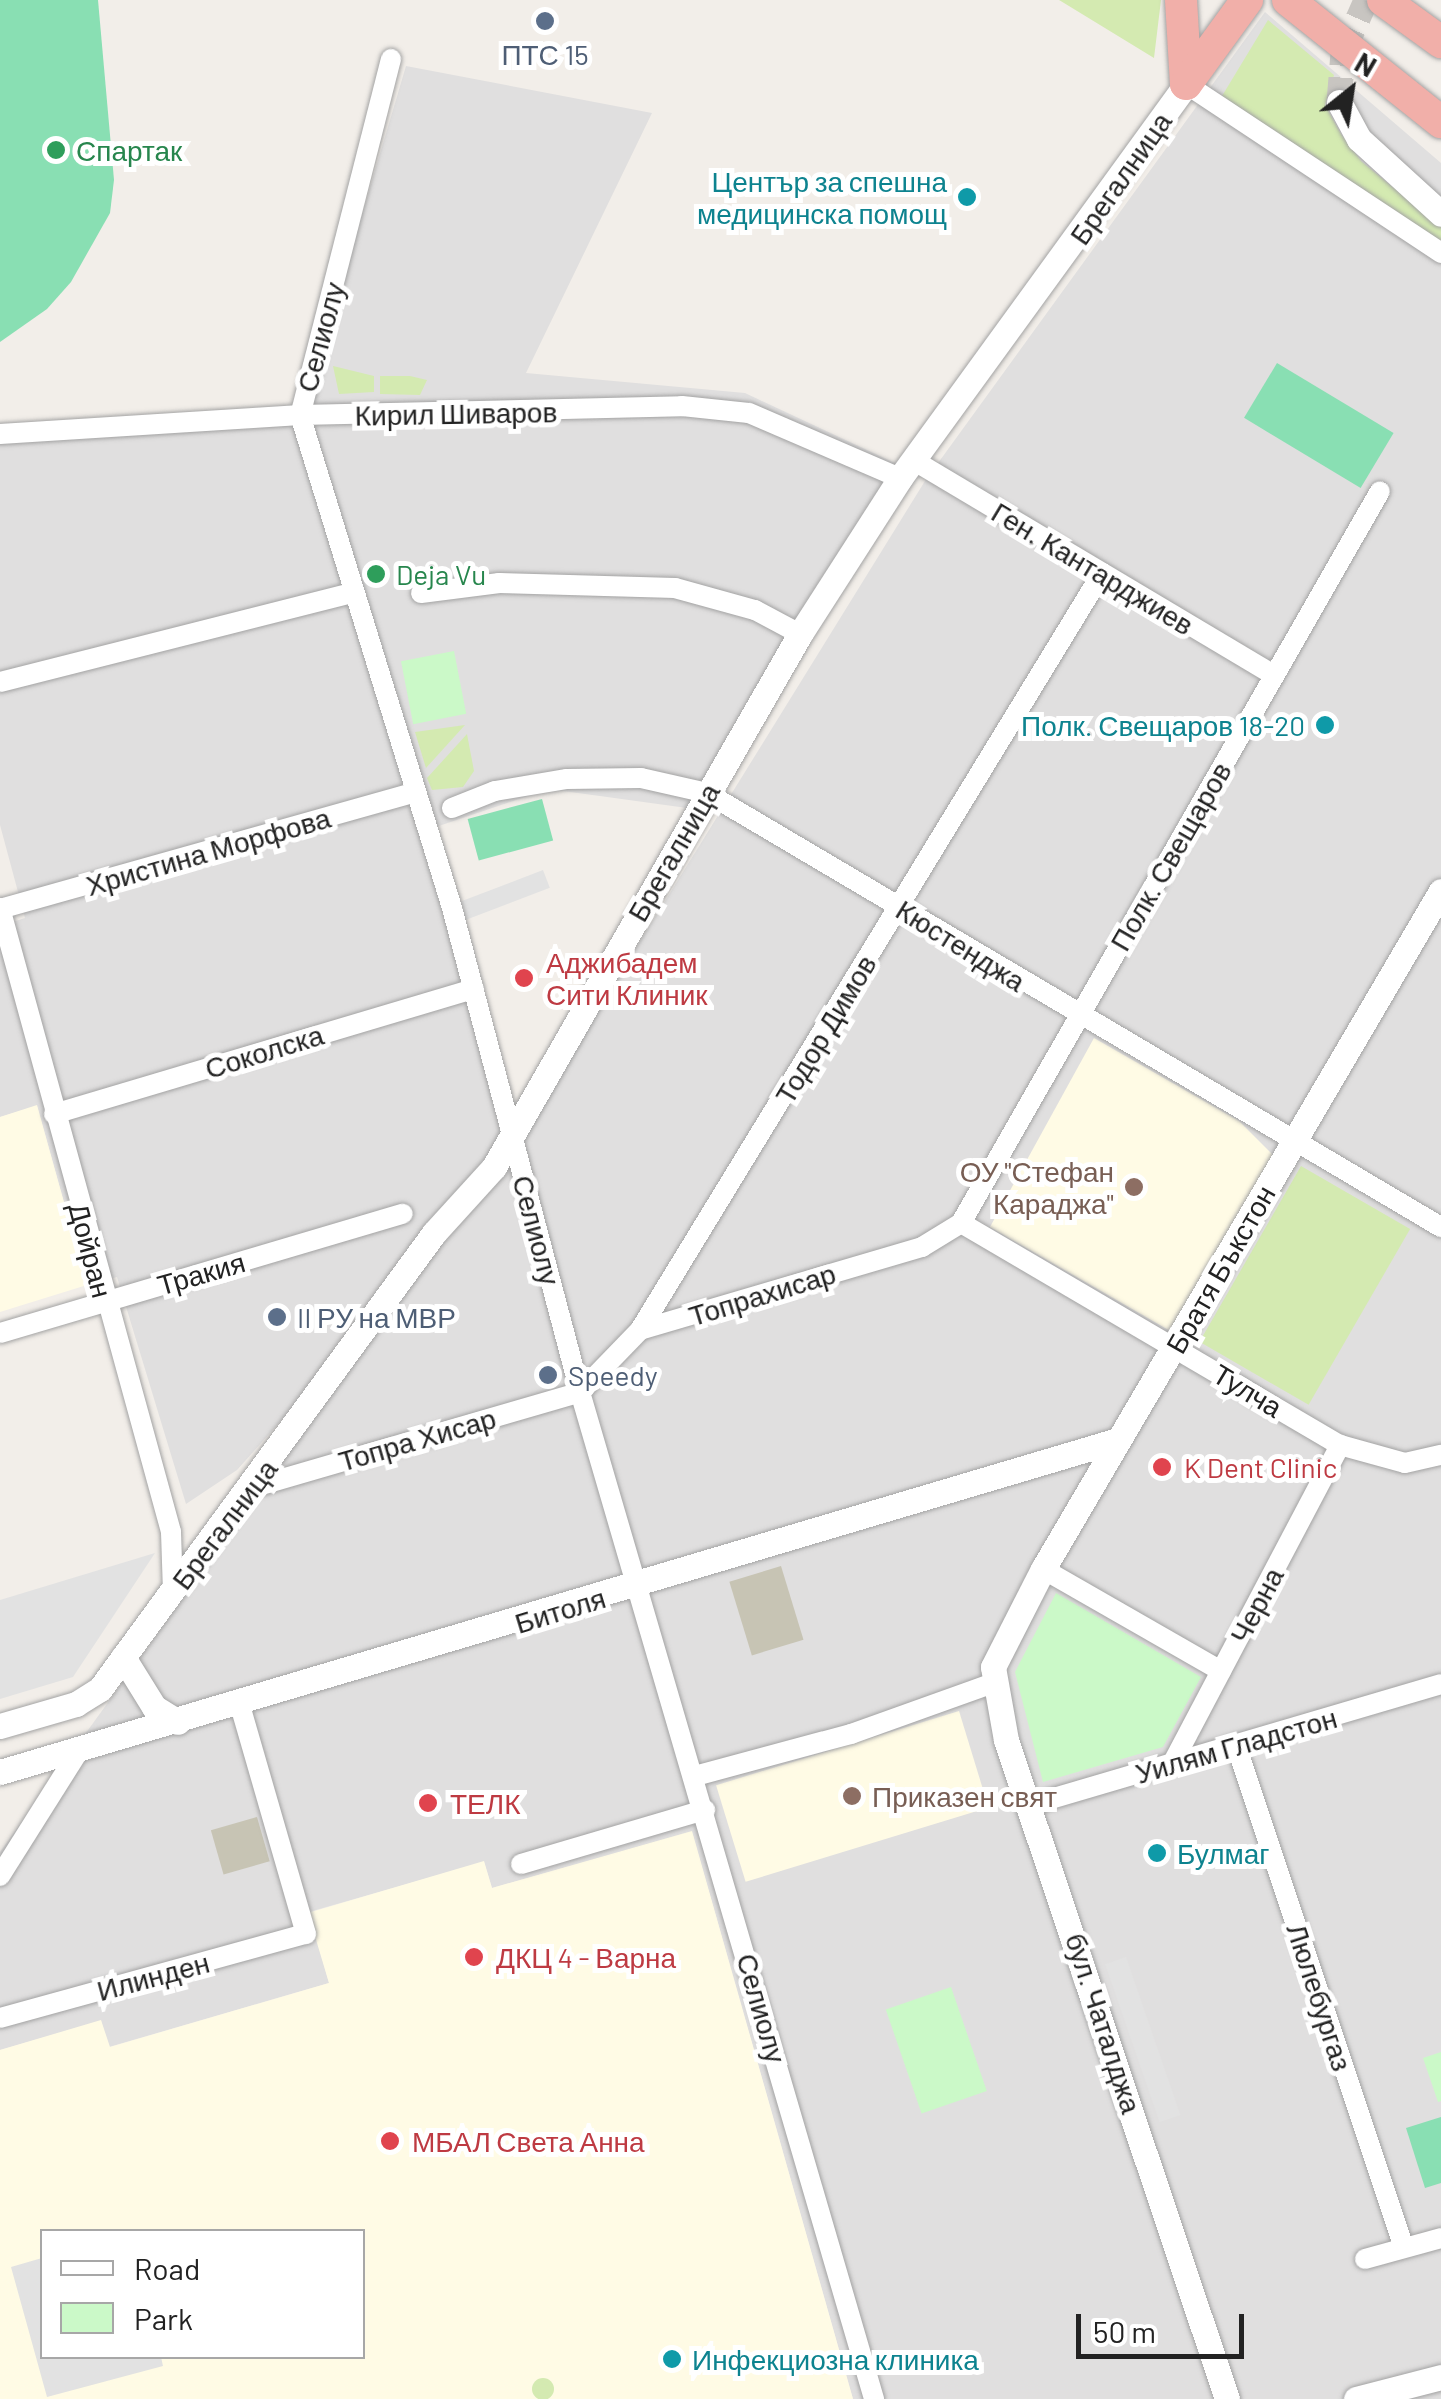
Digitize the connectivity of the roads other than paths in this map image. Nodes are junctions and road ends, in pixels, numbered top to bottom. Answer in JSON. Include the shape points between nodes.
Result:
{"nodes":[{"id":1,"x":1180,"y":0,"type":"edge"},
{"id":2,"x":1247,"y":0,"type":"edge"},
{"id":3,"x":1288,"y":0,"type":"edge"},
{"id":4,"x":1383,"y":0,"type":"edge"},
{"id":5,"x":1441,"y":42,"type":"edge"},
{"id":6,"x":390,"y":59,"type":"dead end"},
{"id":7,"x":1186,"y":84,"type":"junction"},
{"id":8,"x":1339,"y":102,"type":"tunnel mouth"},
{"id":9,"x":1441,"y":122,"type":"edge"},
{"id":10,"x":1441,"y":214,"type":"edge"},
{"id":11,"x":1441,"y":253,"type":"edge"},
{"id":12,"x":300,"y":415,"type":"junction"},
{"id":13,"x":0,"y":434,"type":"edge"},
{"id":14,"x":906,"y":469,"type":"junction"},
{"id":15,"x":1380,"y":491,"type":"dead end"},
{"id":16,"x":1102,"y":573,"type":"junction"},
{"id":17,"x":353,"y":593,"type":"junction"},
{"id":18,"x":421,"y":593,"type":"dead end"},
{"id":19,"x":800,"y":634,"type":"junction"},
{"id":20,"x":1273,"y":675,"type":"junction"},
{"id":21,"x":0,"y":682,"type":"edge"},
{"id":22,"x":415,"y":792,"type":"junction"},
{"id":23,"x":706,"y":793,"type":"junction"},
{"id":24,"x":452,"y":808,"type":"dead end"},
{"id":25,"x":1441,"y":891,"type":"edge"},
{"id":26,"x":899,"y":907,"type":"junction"},
{"id":27,"x":0,"y":909,"type":"edge"},
{"id":28,"x":474,"y":989,"type":"junction"},
{"id":29,"x":1078,"y":1017,"type":"junction"},
{"id":30,"x":54,"y":1114,"type":"junction"},
{"id":31,"x":511,"y":1133,"type":"junction"},
{"id":32,"x":1294,"y":1144,"type":"junction"},
{"id":33,"x":402,"y":1214,"type":"dead end"},
{"id":34,"x":961,"y":1223,"type":"junction"},
{"id":35,"x":1441,"y":1227,"type":"edge"},
{"id":36,"x":105,"y":1301,"type":"junction"},
{"id":37,"x":640,"y":1330,"type":"junction"},
{"id":38,"x":0,"y":1333,"type":"edge"},
{"id":39,"x":1175,"y":1345,"type":"junction"},
{"id":40,"x":580,"y":1392,"type":"junction"},
{"id":41,"x":1118,"y":1440,"type":"junction"},
{"id":42,"x":1340,"y":1446,"type":"junction"},
{"id":43,"x":1073,"y":1454,"type":"junction"},
{"id":44,"x":1441,"y":1456,"type":"edge"},
{"id":45,"x":1094,"y":1483,"type":"junction"},
{"id":46,"x":254,"y":1487,"type":"junction"},
{"id":47,"x":1043,"y":1569,"type":"junction"},
{"id":48,"x":638,"y":1587,"type":"junction"},
{"id":49,"x":173,"y":1592,"type":"junction"},
{"id":50,"x":999,"y":1648,"type":"joint"},
{"id":51,"x":123,"y":1658,"type":"junction"},
{"id":52,"x":1221,"y":1671,"type":"junction"},
{"id":53,"x":992,"y":1684,"type":"junction"},
{"id":54,"x":1441,"y":1684,"type":"edge"},
{"id":55,"x":240,"y":1706,"type":"junction"},
{"id":56,"x":178,"y":1722,"type":"junction"},
{"id":57,"x":0,"y":1726,"type":"edge"},
{"id":58,"x":1236,"y":1745,"type":"junction"},
{"id":59,"x":80,"y":1749,"type":"junction"},
{"id":60,"x":1172,"y":1764,"type":"junction"},
{"id":61,"x":0,"y":1772,"type":"edge"},
{"id":62,"x":695,"y":1776,"type":"junction"},
{"id":63,"x":1030,"y":1805,"type":"junction"},
{"id":64,"x":705,"y":1810,"type":"junction"},
{"id":65,"x":521,"y":1864,"type":"dead end"},
{"id":66,"x":0,"y":1876,"type":"edge"},
{"id":67,"x":0,"y":2018,"type":"edge"},
{"id":68,"x":1441,"y":2238,"type":"edge"},
{"id":69,"x":1404,"y":2248,"type":"junction"},
{"id":70,"x":1365,"y":2259,"type":"dead end"},
{"id":71,"x":1441,"y":2377,"type":"edge"},
{"id":72,"x":874,"y":2399,"type":"edge"},
{"id":73,"x":1227,"y":2399,"type":"edge"},
{"id":74,"x":1356,"y":2399,"type":"edge"}],
"edges":[{"from":1,"to":7,"type":"highway"},
{"from":2,"to":7,"type":"highway"},
{"from":3,"to":9,"type":"highway"},
{"from":4,"to":5,"type":"highway"},
{"from":6,"to":12,"type":"street","name":"Селиолу"},
{"from":7,"to":11,"type":"street"},
{"from":7,"to":14,"type":"street","name":"Брегалница"},
{"from":8,"to":10,"type":"street","via":[[1359,140]]},
{"from":12,"to":13,"type":"street","name":"Кирил Шиваров"},
{"from":12,"to":14,"type":"street","name":"Кирил Шиваров","via":[[682,406],[732,412]]},
{"from":12,"to":17,"type":"street","name":"Селиолу"},
{"from":14,"to":16,"type":"street","name":"Ген. Кантарджиев"},
{"from":14,"to":19,"type":"street","name":"Брегалница"},
{"from":15,"to":20,"type":"street","name":"Полк. Свещаров"},
{"from":16,"to":20,"type":"street","name":"Ген. Кантарджиев"},
{"from":16,"to":26,"type":"street","name":"Тодор Димов"},
{"from":17,"to":21,"type":"street"},
{"from":17,"to":22,"type":"street","name":"Селиолу"},
{"from":18,"to":19,"type":"street","via":[[499,583],[676,588],[755,610]]},
{"from":19,"to":23,"type":"street","name":"Брегалница"},
{"from":20,"to":29,"type":"street","name":"Полк. Свещаров"},
{"from":22,"to":27,"type":"street","name":"Христина Морфова"},
{"from":22,"to":28,"type":"street","name":"Селиолу"},
{"from":23,"to":24,"type":"street","name":"Кюстенджа","via":[[640,778],[567,778],[494,791]]},
{"from":23,"to":26,"type":"street","name":"Кюстенджа"},
{"from":23,"to":31,"type":"street","name":"Брегалница"},
{"from":25,"to":32,"type":"street","name":"Братя Бъкстон"},
{"from":26,"to":29,"type":"street","name":"Кюстенджа"},
{"from":26,"to":37,"type":"street","name":"Тодор Димов"},
{"from":27,"to":30,"type":"street","name":"Дойран"},
{"from":28,"to":30,"type":"street","name":"Соколска"},
{"from":28,"to":31,"type":"street","name":"Селиолу"},
{"from":29,"to":32,"type":"street","name":"Кюстенджа"},
{"from":29,"to":34,"type":"street","name":"Полк. Свещаров"},
{"from":30,"to":36,"type":"street","name":"Дойран"},
{"from":31,"to":40,"type":"street","name":"Селиолу"},
{"from":31,"to":46,"type":"street","name":"Брегалница","via":[[494,1167],[434,1233]]},
{"from":32,"to":35,"type":"street","name":"Кюстенджа"},
{"from":32,"to":39,"type":"street","name":"Братя Бъкстон"},
{"from":33,"to":36,"type":"street","name":"Тракия"},
{"from":34,"to":37,"type":"street","name":"Топрахисар","via":[[922,1247]]},
{"from":34,"to":39,"type":"street","name":"Тулча"},
{"from":36,"to":38,"type":"street","name":"Тракия"},
{"from":36,"to":49,"type":"street","name":"Дойран","via":[[171,1532]]},
{"from":37,"to":40,"type":"street","name":"Топрахисар"},
{"from":39,"to":41,"type":"street","name":"Братя Бъкстон"},
{"from":39,"to":42,"type":"street","name":"Тулча"},
{"from":40,"to":46,"type":"street","name":"Топра Хисар"},
{"from":40,"to":48,"type":"street","name":"Селиолу"},
{"from":41,"to":43,"type":"street","name":"Битоля"},
{"from":41,"to":45,"type":"street","name":"Братя Бъкстон"},
{"from":42,"to":44,"type":"street","name":"Тулча","via":[[1405,1462]]},
{"from":42,"to":52,"type":"street","name":"Черна"},
{"from":43,"to":45,"type":"street","via":[[1090,1462]]},
{"from":43,"to":48,"type":"street","name":"Битоля"},
{"from":45,"to":47,"type":"street","name":"Братя Бъкстон"},
{"from":46,"to":49,"type":"street","name":"Брегалница"},
{"from":47,"to":50,"type":"street","name":"Братя Бъкстон"},
{"from":47,"to":52,"type":"street"},
{"from":48,"to":55,"type":"street","name":"Битоля"},
{"from":48,"to":62,"type":"street","name":"Селиолу"},
{"from":49,"to":51,"type":"street","name":"Брегалница"},
{"from":50,"to":53,"type":"street","name":"бул. Чаталджа"},
{"from":51,"to":56,"type":"street","via":[[154,1707]]},
{"from":51,"to":57,"type":"street","name":"Брегалница","via":[[100,1688],[76,1704]]},
{"from":52,"to":60,"type":"street","name":"Черна"},
{"from":53,"to":62,"type":"street","via":[[851,1734]]},
{"from":53,"to":63,"type":"street","name":"бул. Чаталджа"},
{"from":54,"to":58,"type":"street","name":"Уилям Гладстон"},
{"from":55,"to":56,"type":"street","name":"Битоля"},
{"from":55,"to":67,"type":"street","name":"Илинден","via":[[306,1934]]},
{"from":56,"to":59,"type":"street","name":"Битоля"},
{"from":58,"to":60,"type":"street","name":"Уилям Гладстон"},
{"from":58,"to":69,"type":"street","name":"Люлебургаз"},
{"from":59,"to":61,"type":"street","name":"Битоля"},
{"from":59,"to":66,"type":"street"},
{"from":60,"to":63,"type":"street","name":"Уилям Гладстон"},
{"from":62,"to":64,"type":"street","name":"Селиолу"},
{"from":63,"to":73,"type":"street","name":"бул. Чаталджа"},
{"from":64,"to":65,"type":"street"},
{"from":64,"to":72,"type":"street","name":"Селиолу"},
{"from":68,"to":69,"type":"street"},
{"from":69,"to":70,"type":"street"},
{"from":71,"to":74,"type":"street"}]}
